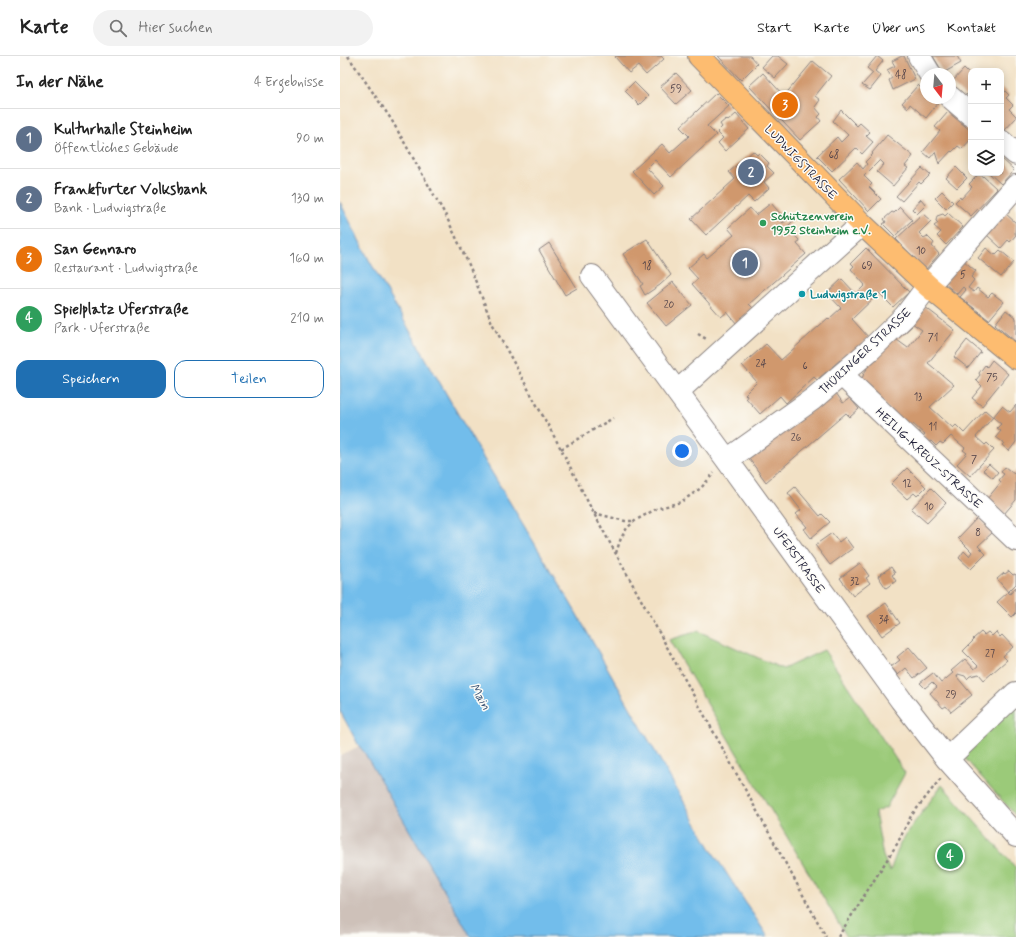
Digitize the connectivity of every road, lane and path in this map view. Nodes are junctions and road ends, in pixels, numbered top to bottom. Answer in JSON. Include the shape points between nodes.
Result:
{"nodes":[{"id":1,"x":348,"y":56,"type":"edge"},
{"id":2,"x":699,"y":56,"type":"edge"},
{"id":3,"x":919,"y":56,"type":"edge"},
{"id":4,"x":926,"y":68,"type":"edge"},
{"id":5,"x":956,"y":102,"type":"edge"},
{"id":6,"x":968,"y":112,"type":"edge"},
{"id":7,"x":1004,"y":144,"type":"edge"},
{"id":8,"x":1016,"y":154,"type":"edge"},
{"id":9,"x":1016,"y":186,"type":"edge"},
{"id":10,"x":862,"y":224,"type":"junction"},
{"id":11,"x":592,"y":276,"type":"dead end"},
{"id":12,"x":928,"y":286,"type":"junction"},
{"id":13,"x":698,"y":334,"type":"dead end"},
{"id":14,"x":708,"y":340,"type":"dead end"},
{"id":15,"x":1016,"y":358,"type":"edge"},
{"id":16,"x":842,"y":375,"type":"junction"},
{"id":17,"x":677,"y":392,"type":"junction"},
{"id":18,"x":613,"y":418,"type":"dead end"},
{"id":19,"x":561,"y":449,"type":"junction"},
{"id":20,"x":721,"y":466,"type":"junction"},
{"id":21,"x":593,"y":512,"type":"junction"},
{"id":22,"x":636,"y":520,"type":"junction"},
{"id":23,"x":1013,"y":531,"type":"edge"},
{"id":24,"x":615,"y":553,"type":"junction"},
{"id":25,"x":1016,"y":693,"type":"edge"},
{"id":26,"x":945,"y":768,"type":"junction"},
{"id":27,"x":1016,"y":836,"type":"edge"},
{"id":28,"x":826,"y":937,"type":"edge"},
{"id":29,"x":838,"y":937,"type":"edge"}],
"edges":[{"from":1,"to":19,"type":"path","via":[[391,119],[446,216],[492,323]]},
{"from":2,"to":10,"type":"main road","name":"LUDWIGSTRASSE"},
{"from":3,"to":4,"type":"street"},
{"from":5,"to":6,"type":"street"},
{"from":7,"to":8,"type":"street"},
{"from":9,"to":12,"type":"street","name":"THÜRINGER STRASSE"},
{"from":10,"to":12,"type":"main road","name":"LUDWIGSTRASSE"},
{"from":10,"to":17,"type":"street"},
{"from":11,"to":17,"type":"street","name":"UFERSTRASSE"},
{"from":12,"to":15,"type":"main road","name":"LUDWIGSTRASSE"},
{"from":12,"to":16,"type":"street","name":"THÜRINGER STRASSE","via":[[905,316]]},
{"from":13,"to":14,"type":"path"},
{"from":16,"to":20,"type":"street","name":"THÜRINGER STRASSE"},
{"from":16,"to":23,"type":"street","name":"HEILIG-KREUZ-STRASSE"},
{"from":17,"to":20,"type":"street","name":"UFERSTRASSE"},
{"from":18,"to":19,"type":"path"},
{"from":19,"to":21,"type":"path"},
{"from":20,"to":22,"type":"path","via":[[701,488],[681,502],[656,509]]},
{"from":20,"to":26,"type":"street","name":"UFERSTRASSE","via":[[901,700]]},
{"from":21,"to":22,"type":"path","via":[[625,521]]},
{"from":21,"to":24,"type":"path"},
{"from":22,"to":24,"type":"path","via":[[627,528]]},
{"from":24,"to":28,"type":"path"},
{"from":25,"to":26,"type":"street"},
{"from":26,"to":27,"type":"street","name":"UFERSTRASSE"},
{"from":26,"to":29,"type":"path","via":[[911,816],[897,844]]}]}
